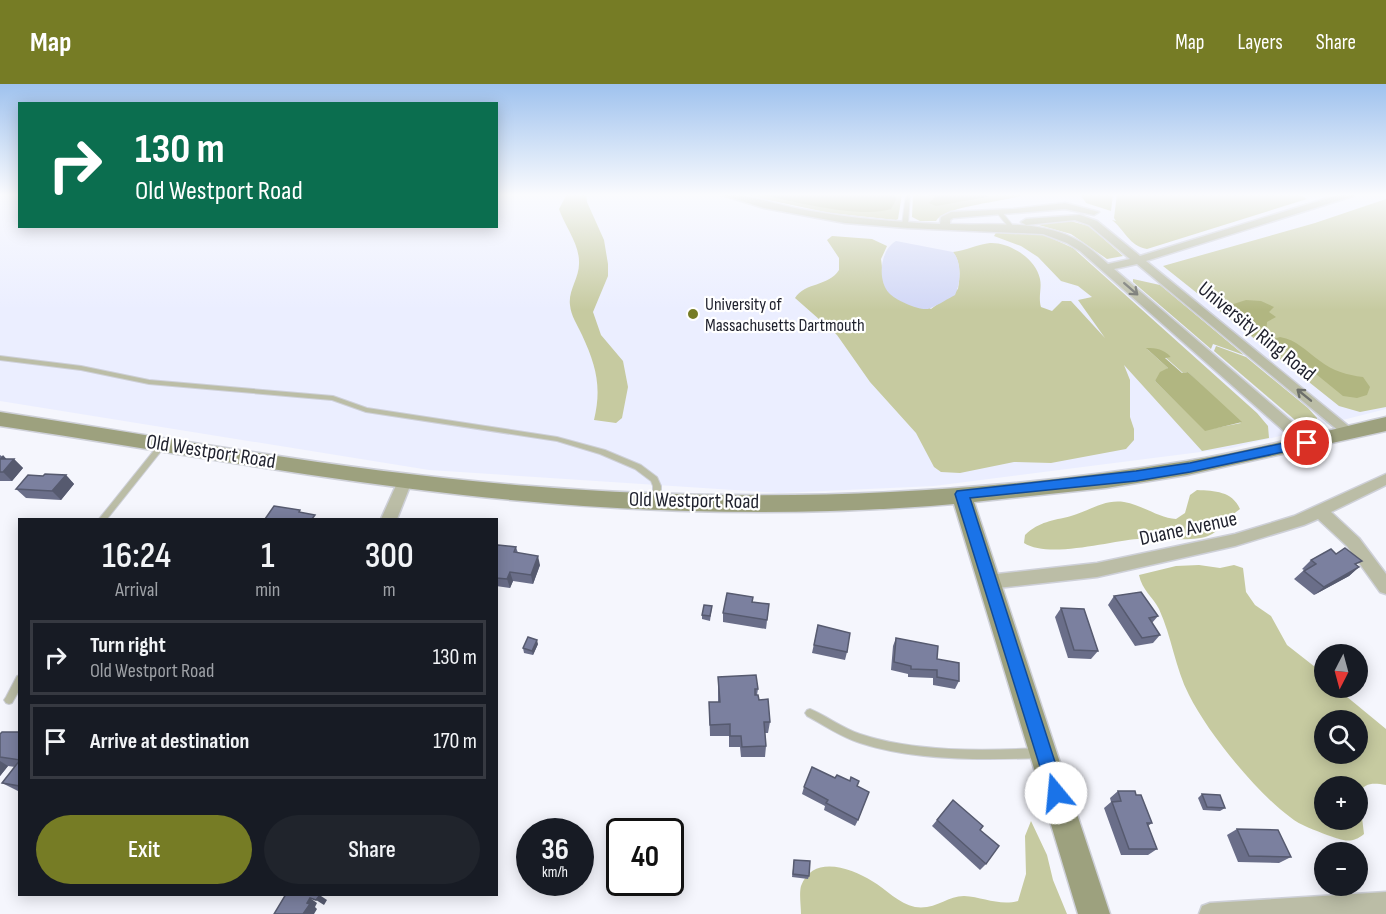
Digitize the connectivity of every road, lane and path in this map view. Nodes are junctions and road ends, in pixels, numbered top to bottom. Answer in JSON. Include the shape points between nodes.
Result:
{"nodes":[{"id":1,"x":1051,"y":233,"type":"edge"},
{"id":2,"x":1106,"y":233,"type":"edge"},
{"id":3,"x":1114,"y":233,"type":"edge"},
{"id":4,"x":1226,"y":233,"type":"edge"},
{"id":5,"x":1122,"y":245,"type":"junction"},
{"id":6,"x":1139,"y":260,"type":"junction"},
{"id":7,"x":1106,"y":268,"type":"junction"},
{"id":8,"x":0,"y":358,"type":"edge"},
{"id":9,"x":0,"y":419,"type":"edge"},
{"id":10,"x":1386,"y":424,"type":"edge"},
{"id":11,"x":1350,"y":433,"type":"junction"},
{"id":12,"x":1307,"y":443,"type":"junction"},
{"id":13,"x":163,"y":444,"type":"junction"},
{"id":14,"x":1386,"y":479,"type":"edge"},
{"id":15,"x":405,"y":481,"type":"junction"},
{"id":16,"x":962,"y":494,"type":"junction"},
{"id":17,"x":657,"y":500,"type":"junction"},
{"id":18,"x":1320,"y":512,"type":"junction"},
{"id":19,"x":104,"y":518,"type":"edge"},
{"id":20,"x":389,"y":518,"type":"edge"},
{"id":21,"x":988,"y":582,"type":"junction"},
{"id":22,"x":1386,"y":587,"type":"edge"},
{"id":23,"x":18,"y":683,"type":"edge"},
{"id":24,"x":9,"y":700,"type":"dead end"},
{"id":25,"x":810,"y":712,"type":"dead end"},
{"id":26,"x":1044,"y":753,"type":"junction"},
{"id":27,"x":1386,"y":903,"type":"edge"},
{"id":28,"x":1094,"y":914,"type":"edge"},
{"id":29,"x":1210,"y":914,"type":"edge"}],
"edges":[{"from":1,"to":7,"type":"street","name":"University Ring Road","via":[[1065,237]]},
{"from":2,"to":5,"type":"street","name":"University Ring Road"},
{"from":3,"to":5,"type":"street"},
{"from":4,"to":6,"type":"street"},
{"from":5,"to":6,"type":"street","name":"University Ring Road"},
{"from":6,"to":7,"type":"street"},
{"from":11,"to":6,"type":"street","name":"University Ring Road","one_way":true},
{"from":7,"to":12,"type":"street","name":"University Ring Road","one_way":true},
{"from":8,"to":17,"type":"lane","via":[[81,368],[149,382],[333,398],[366,411],[556,438],[638,467],[654,479]]},
{"from":9,"to":13,"type":"main road","name":"Old Westport Road"},
{"from":10,"to":11,"type":"main road","name":"Old Westport Road"},
{"from":11,"to":12,"type":"main road","name":"Old Westport Road"},
{"from":12,"to":16,"type":"main road","name":"Old Westport Road","via":[[1136,476]]},
{"from":13,"to":15,"type":"main road","name":"Old Westport Road"},
{"from":13,"to":19,"type":"lane"},
{"from":14,"to":18,"type":"street","name":"Duane Avenue"},
{"from":15,"to":17,"type":"main road","name":"Old Westport Road","via":[[530,494]]},
{"from":15,"to":20,"type":"street"},
{"from":16,"to":17,"type":"main road","name":"Old Westport Road","via":[[798,502]]},
{"from":16,"to":21,"type":"main road"},
{"from":18,"to":21,"type":"street","name":"Duane Avenue","via":[[1234,540],[1097,570]]},
{"from":18,"to":22,"type":"street","via":[[1353,542]]},
{"from":21,"to":26,"type":"main road"},
{"from":23,"to":24,"type":"lane"},
{"from":25,"to":26,"type":"lane","via":[[860,738],[899,746],[1007,755]]},
{"from":26,"to":28,"type":"main road"},
{"from":27,"to":29,"type":"street"}]}
